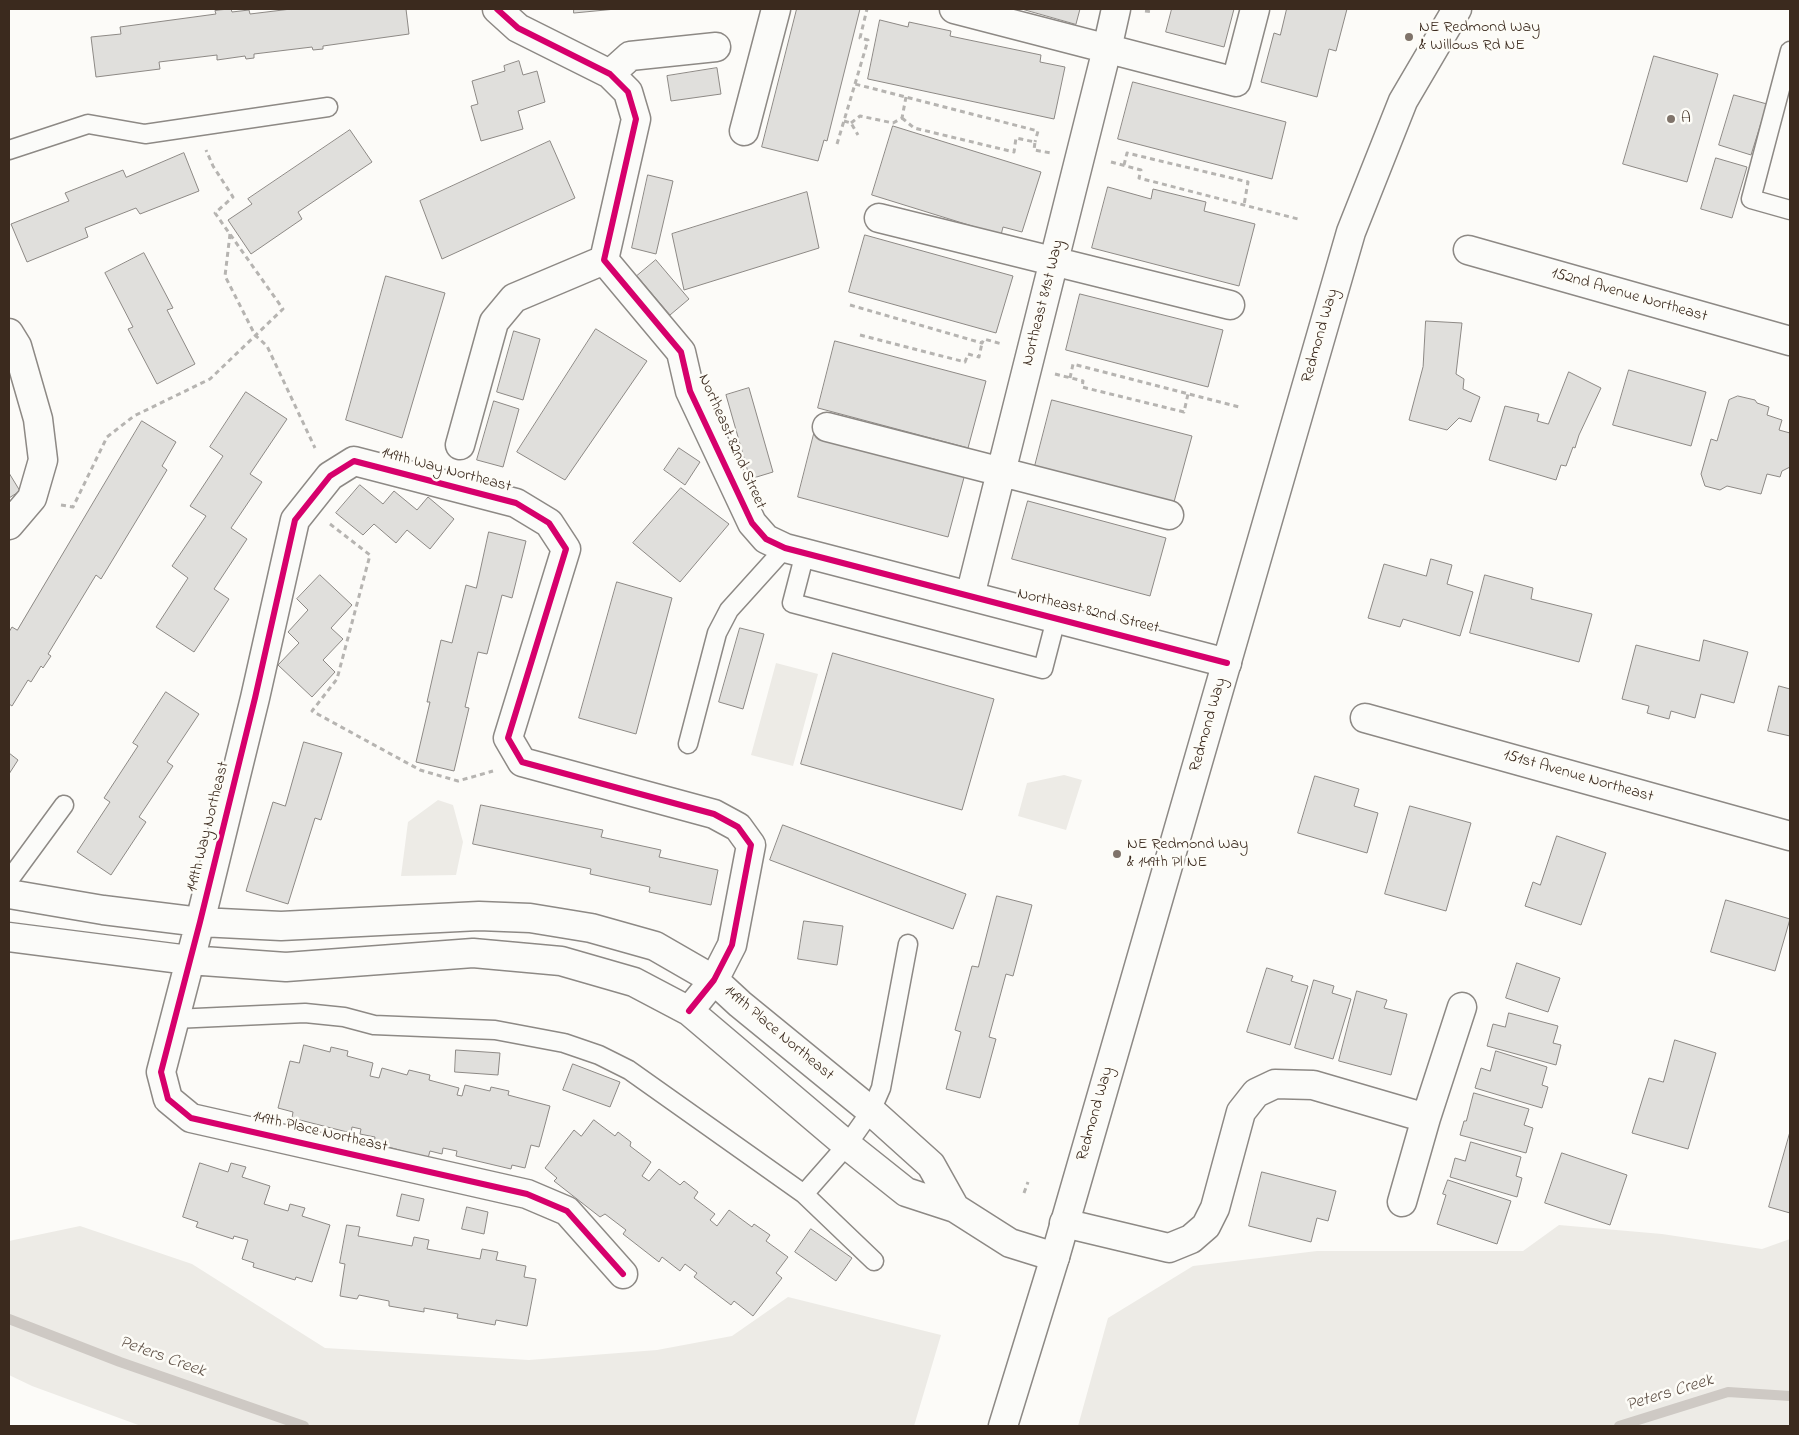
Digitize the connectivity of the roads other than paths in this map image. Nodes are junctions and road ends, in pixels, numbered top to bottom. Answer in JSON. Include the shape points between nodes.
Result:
{"nodes":[{"id":1,"x":497,"y":9,"type":"edge"},
{"id":2,"x":776,"y":9,"type":"edge"},
{"id":3,"x":954,"y":9,"type":"edge"},
{"id":4,"x":1116,"y":9,"type":"edge"},
{"id":5,"x":1255,"y":9,"type":"edge"},
{"id":6,"x":1457,"y":9,"type":"edge"},
{"id":7,"x":716,"y":47,"type":"dead end"},
{"id":8,"x":1108,"y":49,"type":"junction"},
{"id":9,"x":1790,"y":51,"type":"edge"},
{"id":10,"x":610,"y":74,"type":"junction"},
{"id":11,"x":328,"y":107,"type":"dead end"},
{"id":12,"x":744,"y":131,"type":"dead end"},
{"id":13,"x":9,"y":150,"type":"edge"},
{"id":14,"x":1790,"y":210,"type":"edge"},
{"id":15,"x":879,"y":218,"type":"dead end"},
{"id":16,"x":1468,"y":250,"type":"dead end"},
{"id":17,"x":604,"y":260,"type":"junction"},
{"id":18,"x":1054,"y":261,"type":"junction"},
{"id":19,"x":1230,"y":305,"type":"dead end"},
{"id":20,"x":9,"y":333,"type":"edge"},
{"id":21,"x":1790,"y":341,"type":"edge"},
{"id":22,"x":827,"y":427,"type":"dead end"},
{"id":23,"x":460,"y":445,"type":"dead end"},
{"id":24,"x":1001,"y":472,"type":"junction"},
{"id":25,"x":1169,"y":515,"type":"dead end"},
{"id":26,"x":9,"y":525,"type":"edge"},
{"id":27,"x":795,"y":550,"type":"junction"},
{"id":28,"x":970,"y":596,"type":"junction"},
{"id":29,"x":1056,"y":618,"type":"junction"},
{"id":30,"x":1227,"y":662,"type":"junction"},
{"id":31,"x":1365,"y":718,"type":"dead end"},
{"id":32,"x":688,"y":744,"type":"dead end"},
{"id":33,"x":64,"y":805,"type":"dead end"},
{"id":34,"x":1790,"y":836,"type":"edge"},
{"id":35,"x":9,"y":880,"type":"edge"},
{"id":36,"x":9,"y":894,"type":"edge"},
{"id":37,"x":200,"y":922,"type":"junction"},
{"id":38,"x":9,"y":937,"type":"edge"},
{"id":39,"x":908,"y":944,"type":"dead end"},
{"id":40,"x":190,"y":960,"type":"junction"},
{"id":41,"x":714,"y":980,"type":"junction"},
{"id":42,"x":1462,"y":1007,"type":"dead end"},
{"id":43,"x":689,"y":1010,"type":"junction"},
{"id":44,"x":174,"y":1019,"type":"junction"},
{"id":45,"x":871,"y":1111,"type":"junction"},
{"id":46,"x":1426,"y":1118,"type":"junction"},
{"id":47,"x":846,"y":1145,"type":"junction"},
{"id":48,"x":804,"y":1194,"type":"junction"},
{"id":49,"x":1402,"y":1202,"type":"dead end"},
{"id":50,"x":955,"y":1208,"type":"junction"},
{"id":51,"x":1064,"y":1223,"type":"junction"},
{"id":52,"x":1055,"y":1257,"type":"junction"},
{"id":53,"x":874,"y":1261,"type":"dead end"},
{"id":54,"x":623,"y":1274,"type":"dead end"},
{"id":55,"x":1003,"y":1426,"type":"edge"}],
"edges":[{"from":1,"to":10,"type":"street","via":[[518,28]]},
{"from":2,"to":12,"type":"street"},
{"from":3,"to":8,"type":"street"},
{"from":4,"to":8,"type":"street","name":"Northeast 81st Way"},
{"from":5,"to":8,"type":"street","via":[[1236,82]]},
{"from":6,"to":30,"type":"street","name":"Redmond Way","via":[[1403,102],[1351,232]]},
{"from":7,"to":10,"type":"street","via":[[630,56]]},
{"from":8,"to":18,"type":"street","name":"Northeast 81st Way"},
{"from":9,"to":14,"type":"lane","via":[[1751,199]]},
{"from":10,"to":17,"type":"street","via":[[628,92],[636,119]]},
{"from":11,"to":13,"type":"lane","via":[[146,134],[88,124]]},
{"from":15,"to":18,"type":"street"},
{"from":16,"to":21,"type":"street","name":"152nd Avenue Northeast"},
{"from":17,"to":23,"type":"street","via":[[514,298],[494,322]]},
{"from":17,"to":27,"type":"street","name":"Northeast 82nd Street","via":[[681,352],[690,391],[752,524],[766,539]]},
{"from":18,"to":19,"type":"street"},
{"from":18,"to":24,"type":"street","name":"Northeast 81st Way"},
{"from":20,"to":26,"type":"street","via":[[17,346],[38,419],[43,460],[32,498]]},
{"from":22,"to":24,"type":"street"},
{"from":24,"to":25,"type":"street"},
{"from":24,"to":28,"type":"street","name":"Northeast 81st Way"},
{"from":27,"to":28,"type":"street","name":"Northeast 82nd Street"},
{"from":27,"to":29,"type":"lane","via":[[792,603],[1043,669]]},
{"from":27,"to":32,"type":"lane","via":[[729,610],[718,633]]},
{"from":28,"to":29,"type":"street","name":"Northeast 82nd Street"},
{"from":29,"to":30,"type":"street","name":"Northeast 82nd Street"},
{"from":30,"to":51,"type":"street","name":"Redmond Way"},
{"from":31,"to":34,"type":"street","name":"151st Avenue Northeast"},
{"from":33,"to":35,"type":"lane"},
{"from":36,"to":37,"type":"street","name":"149th Place Northeast"},
{"from":37,"to":40,"type":"street","name":"149th Place Northeast"},
{"from":37,"to":41,"type":"street","name":"149th Place Northeast","via":[[281,926],[479,916],[530,918],[591,928],[655,946]]},
{"from":37,"to":41,"type":"street","name":"149th Way Northeast","via":[[295,520],[330,476],[354,461],[516,503],[549,523],[566,550],[508,738],[522,762],[714,814],[738,827],[751,845],[732,945]]},
{"from":38,"to":40,"type":"street","name":"149th Place Northeast"},
{"from":39,"to":45,"type":"lane","via":[[881,1088]]},
{"from":40,"to":43,"type":"street","name":"149th Place Northeast","via":[[286,966],[473,953],[561,960],[634,982]]},
{"from":40,"to":44,"type":"street","name":"149th Place Northeast"},
{"from":41,"to":43,"type":"street"},
{"from":41,"to":45,"type":"street","name":"149th Place Northeast"},
{"from":42,"to":46,"type":"street"},
{"from":43,"to":47,"type":"street","name":"149th Place Northeast"},
{"from":44,"to":48,"type":"lane","via":[[305,1013],[344,1017],[374,1025],[495,1030],[564,1043],[629,1070]]},
{"from":44,"to":54,"type":"street","name":"149th Place Northeast","via":[[161,1072],[168,1099],[191,1118],[527,1194],[566,1211]]},
{"from":45,"to":47,"type":"lane"},
{"from":45,"to":50,"type":"street","name":"149th Place Northeast","via":[[931,1165]]},
{"from":46,"to":49,"type":"street"},
{"from":46,"to":51,"type":"street","via":[[1312,1085],[1275,1084],[1256,1093],[1241,1112],[1215,1208],[1206,1226],[1191,1239],[1169,1248]]},
{"from":47,"to":48,"type":"lane"},
{"from":47,"to":50,"type":"street","name":"149th Place Northeast","via":[[906,1192]]},
{"from":48,"to":53,"type":"lane"},
{"from":50,"to":52,"type":"street","name":"149th Place Northeast","via":[[1010,1243]]},
{"from":51,"to":52,"type":"street","name":"Redmond Way"},
{"from":52,"to":55,"type":"street","name":"Redmond Way"}]}
